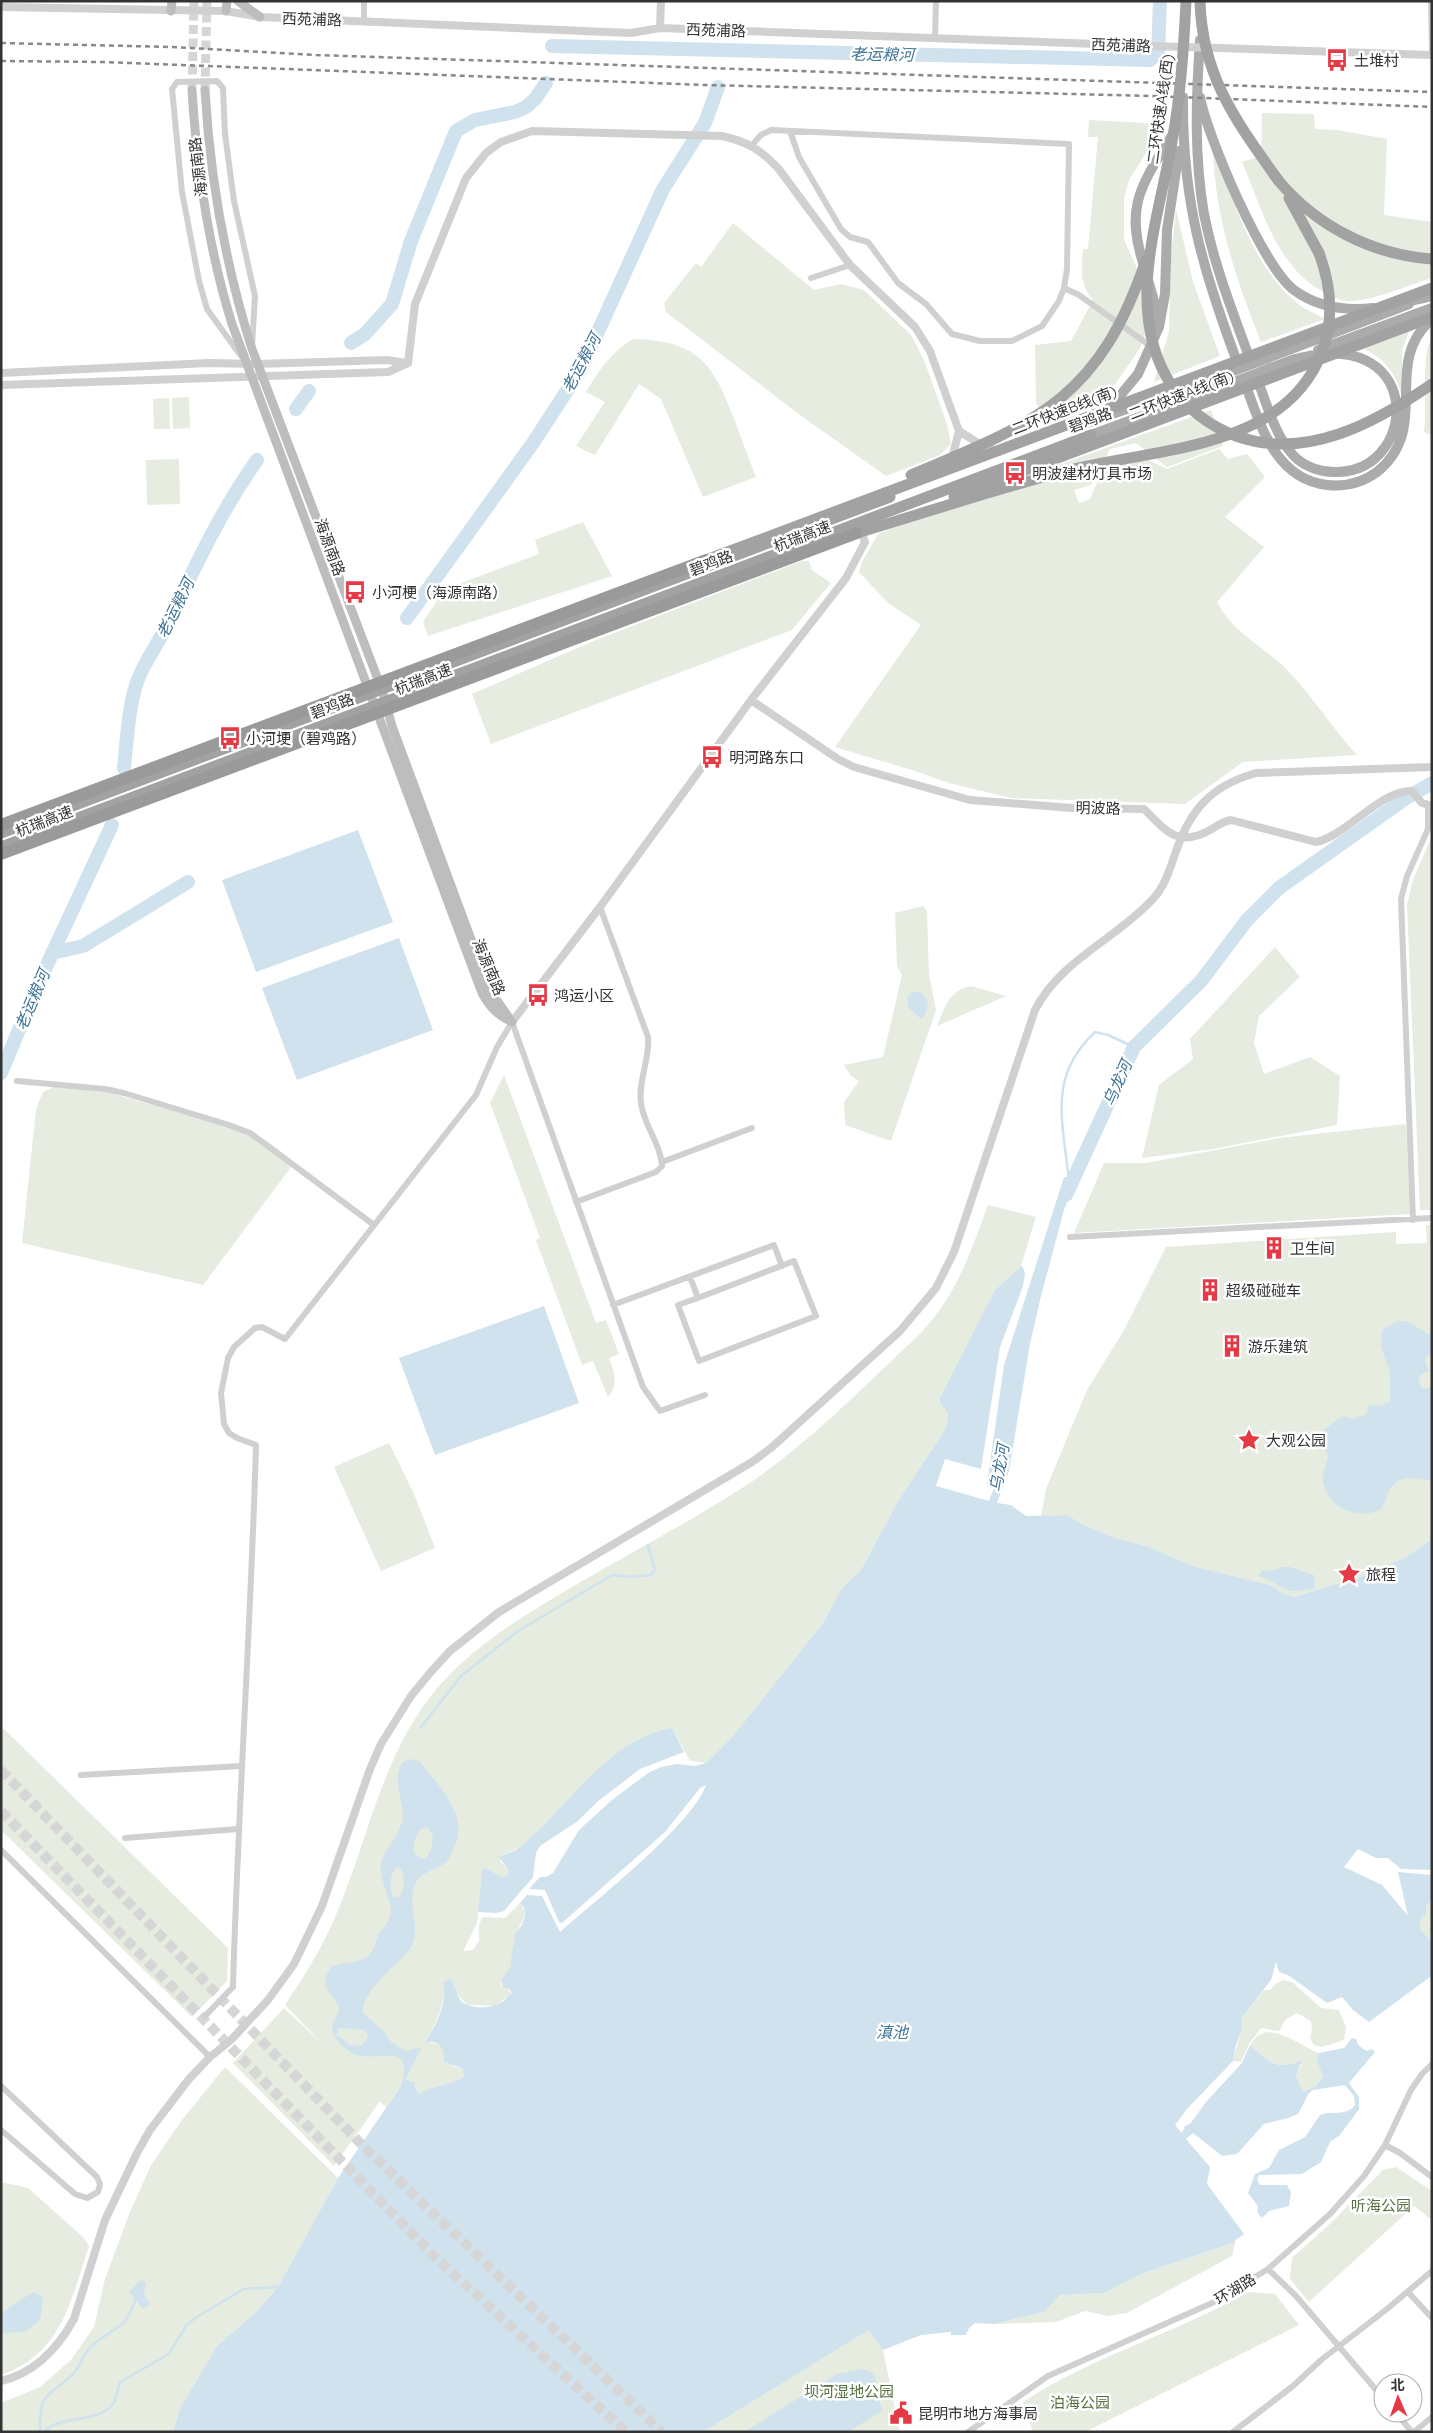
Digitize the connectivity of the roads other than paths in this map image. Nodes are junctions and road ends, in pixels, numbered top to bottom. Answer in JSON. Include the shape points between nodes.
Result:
{"nodes":[{"id":1,"x":227,"y":1,"type":"edge"},
{"id":2,"x":238,"y":1,"type":"edge"},
{"id":3,"x":364,"y":1,"type":"edge"},
{"id":4,"x":661,"y":1,"type":"edge"},
{"id":5,"x":936,"y":1,"type":"edge"},
{"id":6,"x":1185,"y":1,"type":"edge"},
{"id":7,"x":1201,"y":1,"type":"edge"},
{"id":8,"x":1431,"y":1,"type":"edge"},
{"id":9,"x":172,"y":6,"type":"edge"},
{"id":10,"x":1,"y":7,"type":"edge"},
{"id":11,"x":226,"y":11,"type":"junction"},
{"id":12,"x":260,"y":17,"type":"junction"},
{"id":13,"x":364,"y":22,"type":"junction"},
{"id":14,"x":660,"y":28,"type":"junction"},
{"id":15,"x":934,"y":37,"type":"junction"},
{"id":16,"x":1432,"y":55,"type":"edge"},
{"id":17,"x":1198,"y":68,"type":"junction"},
{"id":18,"x":192,"y":90,"type":"tunnel mouth"},
{"id":19,"x":206,"y":90,"type":"tunnel mouth"},
{"id":20,"x":1183,"y":108,"type":"junction"},
{"id":21,"x":790,"y":131,"type":"junction"},
{"id":22,"x":752,"y":145,"type":"junction"},
{"id":23,"x":1278,"y":180,"type":"junction"},
{"id":24,"x":1157,"y":220,"type":"junction"},
{"id":25,"x":1432,"y":259,"type":"edge"},
{"id":26,"x":850,"y":265,"type":"junction"},
{"id":27,"x":811,"y":278,"type":"dead end"},
{"id":28,"x":1064,"y":288,"type":"junction"},
{"id":29,"x":1432,"y":288,"type":"edge"},
{"id":30,"x":1432,"y":296,"type":"edge"},
{"id":31,"x":1432,"y":308,"type":"edge"},
{"id":32,"x":1432,"y":318,"type":"edge"},
{"id":33,"x":1153,"y":344,"type":"junction"},
{"id":34,"x":252,"y":349,"type":"junction"},
{"id":35,"x":1289,"y":361,"type":"junction"},
{"id":36,"x":247,"y":363,"type":"junction"},
{"id":37,"x":408,"y":363,"type":"junction"},
{"id":38,"x":257,"y":364,"type":"junction"},
{"id":39,"x":1,"y":373,"type":"edge"},
{"id":40,"x":257,"y":377,"type":"junction"},
{"id":41,"x":1,"y":384,"type":"edge"},
{"id":42,"x":1432,"y":384,"type":"edge"},
{"id":43,"x":1087,"y":423,"type":"junction"},
{"id":44,"x":958,"y":431,"type":"junction"},
{"id":45,"x":1091,"y":435,"type":"joint"},
{"id":46,"x":1004,"y":453,"type":"junction"},
{"id":47,"x":945,"y":476,"type":"junction"},
{"id":48,"x":858,"y":528,"type":"junction"},
{"id":49,"x":706,"y":560,"type":"junction"},
{"id":50,"x":378,"y":698,"type":"junction"},
{"id":51,"x":751,"y":700,"type":"junction"},
{"id":52,"x":1432,"y":767,"type":"edge"},
{"id":53,"x":1427,"y":805,"type":"edge"},
{"id":54,"x":1,"y":825,"type":"edge"},
{"id":55,"x":1,"y":833,"type":"edge"},
{"id":56,"x":1180,"y":837,"type":"junction"},
{"id":57,"x":1,"y":847,"type":"edge"},
{"id":58,"x":1,"y":854,"type":"edge"},
{"id":59,"x":600,"y":907,"type":"junction"},
{"id":60,"x":512,"y":1022,"type":"junction"},
{"id":61,"x":17,"y":1081,"type":"dead end"},
{"id":62,"x":752,"y":1128,"type":"dead end"},
{"id":63,"x":662,"y":1162,"type":"junction"},
{"id":64,"x":576,"y":1202,"type":"junction"},
{"id":65,"x":1430,"y":1218,"type":"dead end"},
{"id":66,"x":1413,"y":1220,"type":"junction"},
{"id":67,"x":374,"y":1225,"type":"junction"},
{"id":68,"x":1070,"y":1237,"type":"dead end"},
{"id":69,"x":782,"y":1266,"type":"junction"},
{"id":70,"x":690,"y":1277,"type":"junction"},
{"id":71,"x":698,"y":1298,"type":"junction"},
{"id":72,"x":613,"y":1305,"type":"junction"},
{"id":73,"x":705,"y":1395,"type":"dead end"},
{"id":74,"x":242,"y":1766,"type":"junction"},
{"id":75,"x":81,"y":1774,"type":"dead end"},
{"id":76,"x":238,"y":1829,"type":"junction"},
{"id":77,"x":125,"y":1838,"type":"dead end"},
{"id":78,"x":1,"y":1850,"type":"edge"},
{"id":79,"x":206,"y":2015,"type":"dead end"},
{"id":80,"x":210,"y":2057,"type":"junction"},
{"id":81,"x":1432,"y":2064,"type":"edge"},
{"id":82,"x":1,"y":2086,"type":"edge"},
{"id":83,"x":1,"y":2130,"type":"edge"},
{"id":84,"x":1385,"y":2145,"type":"junction"},
{"id":85,"x":1432,"y":2177,"type":"edge"},
{"id":86,"x":1268,"y":2269,"type":"junction"},
{"id":87,"x":1432,"y":2271,"type":"edge"},
{"id":88,"x":1408,"y":2292,"type":"junction"},
{"id":89,"x":1432,"y":2318,"type":"edge"},
{"id":90,"x":1339,"y":2348,"type":"junction"},
{"id":91,"x":1,"y":2381,"type":"edge"},
{"id":92,"x":1373,"y":2387,"type":"edge"},
{"id":93,"x":1432,"y":2417,"type":"edge"},
{"id":94,"x":1236,"y":2431,"type":"edge"},
{"id":95,"x":968,"y":2432,"type":"edge"},
{"id":96,"x":1413,"y":2432,"type":"edge"}],
"edges":[{"from":1,"to":11,"type":"main road"},
{"from":2,"to":12,"type":"main road"},
{"from":3,"to":13,"type":"street"},
{"from":4,"to":14,"type":"street"},
{"from":5,"to":15,"type":"street"},
{"from":6,"to":20,"type":"main road"},
{"from":6,"to":24,"type":"highway","name":"二环快速A线(西)","bridge":true,"via":[[1178,108]]},
{"from":7,"to":17,"type":"main road"},
{"from":7,"to":23,"type":"highway","bridge":true,"via":[[1205,48],[1218,86],[1236,120]]},
{"from":8,"to":16,"type":"street"},
{"from":9,"to":10,"type":"street","name":"西苑浦路"},
{"from":9,"to":11,"type":"street","name":"西苑浦路"},
{"from":11,"to":12,"type":"street","name":"西苑浦路"},
{"from":12,"to":13,"type":"street","name":"西苑浦路"},
{"from":13,"to":14,"type":"street","name":"西苑浦路","via":[[631,33]]},
{"from":14,"to":15,"type":"street","name":"西苑浦路"},
{"from":15,"to":16,"type":"street","name":"西苑浦路","bridge":true},
{"from":17,"to":30,"type":"main road","via":[[1202,105],[1215,145],[1272,266],[1292,288],[1314,302],[1352,309],[1391,306]]},
{"from":17,"to":35,"type":"main road","via":[[1197,148],[1207,228],[1226,294],[1279,433],[1297,459],[1319,470],[1355,469],[1378,454],[1393,431],[1397,411],[1392,385],[1382,372],[1362,358],[1344,353],[1312,355]]},
{"from":18,"to":36,"type":"main road","name":"海源南路","via":[[198,168],[208,230],[223,294]]},
{"from":19,"to":34,"type":"main road","name":"海源南路","via":[[210,159],[221,232]]},
{"from":20,"to":32,"type":"main road","via":[[1186,183],[1203,264],[1264,431],[1274,452],[1288,468],[1315,483],[1342,485],[1367,478],[1387,464],[1398,451],[1408,428],[1411,347]]},
{"from":20,"to":33,"type":"main road","via":[[1167,230],[1163,307]]},
{"from":20,"to":33,"type":"main road","via":[[1175,130],[1142,186],[1135,212],[1136,238],[1155,310]]},
{"from":21,"to":22,"type":"street","via":[[771,130]]},
{"from":21,"to":28,"type":"street","via":[[799,157],[841,229],[850,238],[868,242],[898,284],[926,304],[952,334],[980,341],[1012,341],[1042,326]]},
{"from":21,"to":28,"type":"street","via":[[1069,144]]},
{"from":22,"to":26,"type":"street","via":[[778,168]]},
{"from":22,"to":37,"type":"street","via":[[708,134],[532,131],[508,139],[486,153],[466,178],[415,304]]},
{"from":23,"to":25,"type":"highway","via":[[1310,211],[1352,238],[1391,253]]},
{"from":23,"to":48,"type":"highway","bridge":true,"via":[[1319,253],[1330,300],[1329,324],[1321,354],[1304,384],[1285,404],[1254,424],[1215,439],[1068,470]]},
{"from":24,"to":42,"type":"highway","bridge":true,"via":[[1147,290],[1152,342],[1175,391],[1209,423],[1255,441],[1281,444],[1310,442],[1364,424]]},
{"from":24,"to":49,"type":"highway","bridge":true,"via":[[1141,274],[1112,336],[1083,378],[1050,408],[995,440]]},
{"from":26,"to":27,"type":"street"},
{"from":26,"to":44,"type":"street","via":[[915,327],[930,351]]},
{"from":28,"to":33,"type":"street"},
{"from":29,"to":49,"type":"highway","name":"二环快速B线(南)","bridge":true},
{"from":30,"to":43,"type":"main road","name":"碧鸡路","bridge":true},
{"from":31,"to":35,"type":"main road","name":"碧鸡路"},
{"from":32,"to":48,"type":"highway","name":"二环快速A线(南)","bridge":true},
{"from":33,"to":43,"type":"main road","via":[[1122,396],[1102,415]]},
{"from":34,"to":36,"type":"street","via":[[255,296],[234,201],[223,88],[217,81],[177,82],[172,89],[178,168],[199,281],[207,309]]},
{"from":34,"to":38,"type":"main road","name":"海源南路"},
{"from":35,"to":45,"type":"main road","name":"碧鸡路","bridge":true},
{"from":36,"to":38,"type":"street"},
{"from":36,"to":39,"type":"street"},
{"from":36,"to":40,"type":"main road","name":"海源南路"},
{"from":37,"to":38,"type":"street","via":[[387,360]]},
{"from":37,"to":40,"type":"street","via":[[388,372]]},
{"from":38,"to":40,"type":"main road","name":"海源南路"},
{"from":40,"to":41,"type":"street"},
{"from":40,"to":50,"type":"main road","name":"海源南路"},
{"from":43,"to":46,"type":"highway","name":"碧鸡路"},
{"from":44,"to":46,"type":"street"},
{"from":44,"to":47,"type":"street","via":[[956,450]]},
{"from":45,"to":48,"type":"highway","name":"碧鸡路"},
{"from":46,"to":47,"type":"highway","name":"碧鸡路"},
{"from":47,"to":50,"type":"highway","name":"碧鸡路"},
{"from":48,"to":50,"type":"highway","name":"碧鸡路"},
{"from":48,"to":51,"type":"street","via":[[865,542],[846,578]]},
{"from":48,"to":58,"type":"highway","name":"杭瑞高速","bridge":true},
{"from":49,"to":54,"type":"highway","name":"杭瑞高速","bridge":true},
{"from":50,"to":55,"type":"highway","name":"碧鸡路"},
{"from":50,"to":57,"type":"highway","name":"碧鸡路"},
{"from":50,"to":60,"type":"main road","name":"海源南路","via":[[482,993],[499,1016]]},
{"from":51,"to":56,"type":"street","name":"明波路","via":[[854,767],[970,800],[1072,808],[1144,809],[1166,831]]},
{"from":51,"to":59,"type":"street"},
{"from":52,"to":56,"type":"street","via":[[1266,772],[1243,776],[1205,799],[1192,814]]},
{"from":53,"to":56,"type":"street","via":[[1412,791],[1400,793],[1320,841],[1231,820],[1199,835]]},
{"from":53,"to":66,"type":"street","via":[[1428,829],[1407,876],[1401,899]]},
{"from":56,"to":80,"type":"street","via":[[1167,878],[1151,901],[1061,974],[1041,999],[954,1252],[925,1303],[885,1346],[758,1458],[499,1612],[450,1651],[410,1696],[381,1744],[322,1906],[294,1964],[268,2000],[231,2040]]},
{"from":59,"to":60,"type":"street"},
{"from":59,"to":63,"type":"street","via":[[648,1037],[649,1047],[640,1083],[641,1106]]},
{"from":60,"to":64,"type":"street"},
{"from":60,"to":67,"type":"street","via":[[476,1095]]},
{"from":61,"to":67,"type":"street","via":[[106,1089],[229,1125],[268,1146]]},
{"from":62,"to":63,"type":"street"},
{"from":63,"to":64,"type":"street","via":[[656,1172]]},
{"from":64,"to":72,"type":"street"},
{"from":65,"to":66,"type":"street"},
{"from":66,"to":68,"type":"street"},
{"from":67,"to":74,"type":"street","via":[[285,1340],[262,1328],[255,1328],[234,1347],[228,1358],[221,1393],[224,1424],[229,1433],[256,1445]]},
{"from":69,"to":70,"type":"street","via":[[774,1245]]},
{"from":69,"to":71,"type":"street"},
{"from":69,"to":71,"type":"street","via":[[794,1261],[816,1316],[699,1361],[678,1306]]},
{"from":70,"to":71,"type":"street"},
{"from":70,"to":72,"type":"street"},
{"from":72,"to":73,"type":"street","via":[[643,1388],[660,1411]]},
{"from":74,"to":75,"type":"street"},
{"from":74,"to":76,"type":"street"},
{"from":76,"to":77,"type":"street"},
{"from":76,"to":79,"type":"street","via":[[233,1987]]},
{"from":78,"to":80,"type":"street"},
{"from":80,"to":91,"type":"street","via":[[188,2079],[150,2130],[124,2176],[102,2228],[74,2319],[65,2335],[49,2355],[32,2368]]},
{"from":81,"to":84,"type":"street","name":"环湖路","via":[[1411,2090]]},
{"from":82,"to":83,"type":"street","via":[[97,2178],[100,2184],[98,2192],[87,2198],[75,2194]]},
{"from":84,"to":85,"type":"street"},
{"from":84,"to":86,"type":"street","name":"环湖路","via":[[1347,2196]]},
{"from":86,"to":90,"type":"street","via":[[1296,2296]]},
{"from":86,"to":95,"type":"street","name":"环湖路","via":[[1212,2303],[1048,2376]]},
{"from":87,"to":88,"type":"street"},
{"from":88,"to":89,"type":"street"},
{"from":88,"to":90,"type":"street"},
{"from":90,"to":92,"type":"street"},
{"from":90,"to":94,"type":"street"},
{"from":93,"to":96,"type":"street"}]}
